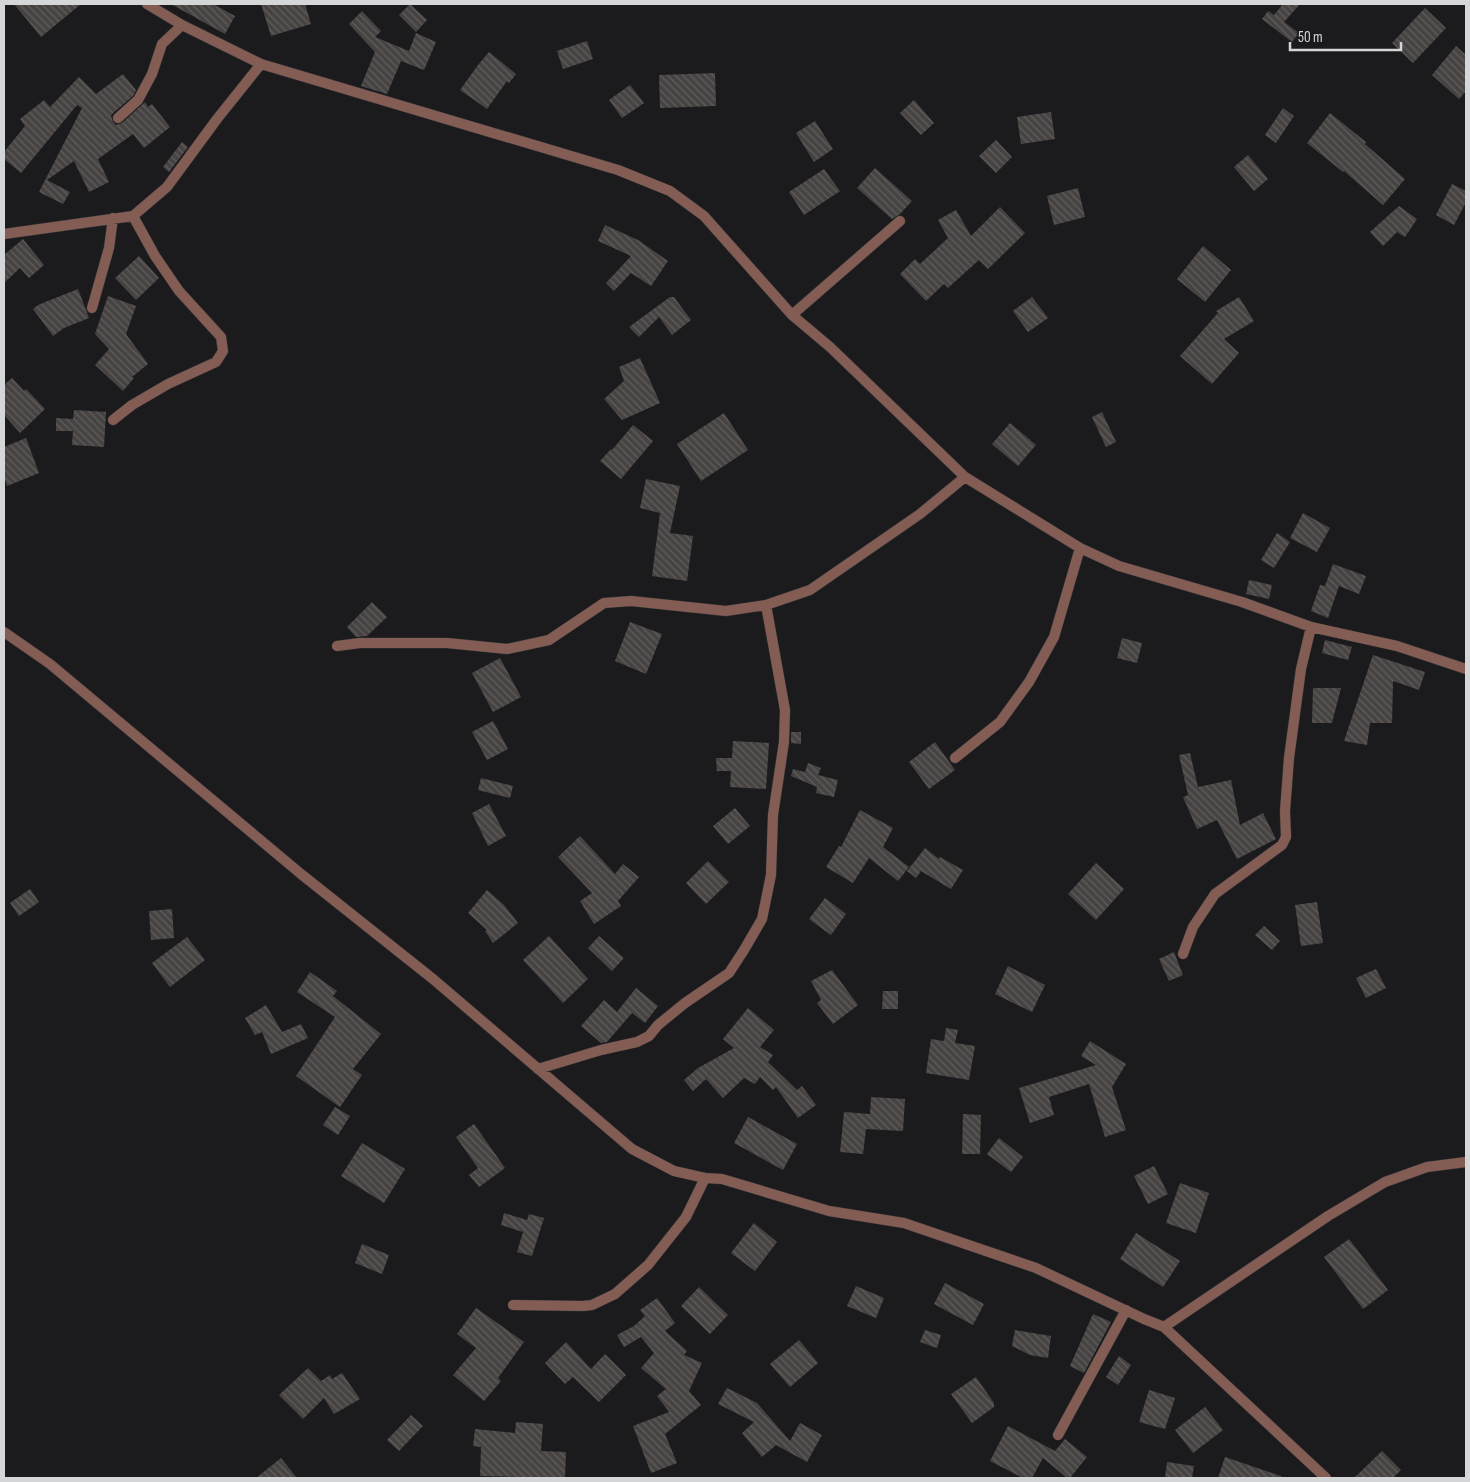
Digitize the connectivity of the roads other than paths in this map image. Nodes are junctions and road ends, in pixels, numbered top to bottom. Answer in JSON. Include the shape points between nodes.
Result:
{"nodes":[{"id":1,"x":147,"y":4,"type":"edge"},
{"id":2,"x":182,"y":25,"type":"junction"},
{"id":3,"x":261,"y":64,"type":"junction"},
{"id":4,"x":118,"y":118,"type":"dead end"},
{"id":5,"x":132,"y":216,"type":"junction"},
{"id":6,"x":113,"y":218,"type":"junction"},
{"id":7,"x":900,"y":221,"type":"dead end"},
{"id":8,"x":4,"y":234,"type":"edge"},
{"id":9,"x":92,"y":308,"type":"dead end"},
{"id":10,"x":792,"y":315,"type":"junction"},
{"id":11,"x":113,"y":420,"type":"dead end"},
{"id":12,"x":965,"y":477,"type":"junction"},
{"id":13,"x":1080,"y":548,"type":"junction"},
{"id":14,"x":766,"y":605,"type":"junction"},
{"id":15,"x":1311,"y":627,"type":"junction"},
{"id":16,"x":4,"y":632,"type":"edge"},
{"id":17,"x":337,"y":646,"type":"dead end"},
{"id":18,"x":1466,"y":669,"type":"edge"},
{"id":19,"x":955,"y":758,"type":"dead end"},
{"id":20,"x":1183,"y":954,"type":"dead end"},
{"id":21,"x":538,"y":1068,"type":"junction"},
{"id":22,"x":1466,"y":1162,"type":"edge"},
{"id":23,"x":705,"y":1178,"type":"junction"},
{"id":24,"x":513,"y":1305,"type":"dead end"},
{"id":25,"x":1126,"y":1310,"type":"junction"},
{"id":26,"x":1164,"y":1327,"type":"junction"},
{"id":27,"x":1058,"y":1435,"type":"dead end"},
{"id":28,"x":1326,"y":1478,"type":"edge"}],
"edges":[{"from":1,"to":2,"type":"street"},
{"from":2,"to":3,"type":"street"},
{"from":2,"to":4,"type":"street","via":[[162,44],[152,74],[138,100]]},
{"from":3,"to":5,"type":"street","via":[[167,186]]},
{"from":3,"to":10,"type":"street","via":[[618,170],[670,191],[704,216]]},
{"from":5,"to":6,"type":"street"},
{"from":5,"to":11,"type":"street","via":[[179,291],[221,337],[223,351],[216,362],[132,404]]},
{"from":6,"to":8,"type":"street"},
{"from":6,"to":9,"type":"street","via":[[109,248]]},
{"from":7,"to":10,"type":"street"},
{"from":10,"to":12,"type":"street","via":[[830,347]]},
{"from":12,"to":13,"type":"street"},
{"from":12,"to":14,"type":"street","via":[[920,514],[810,590]]},
{"from":13,"to":15,"type":"street","via":[[1120,566],[1242,602]]},
{"from":13,"to":19,"type":"street","via":[[1054,637],[1028,682],[1000,722]]},
{"from":14,"to":17,"type":"street","via":[[726,611],[631,601],[604,603],[549,640],[507,649],[447,643]]},
{"from":14,"to":21,"type":"street","via":[[785,710],[784,742],[773,815],[771,875],[762,919],[729,972],[685,1003],[649,1036]]},
{"from":15,"to":18,"type":"street","via":[[1397,646]]},
{"from":15,"to":20,"type":"street","via":[[1301,669],[1289,758],[1286,837],[1282,845],[1215,894],[1193,927]]},
{"from":16,"to":21,"type":"street","via":[[50,664]]},
{"from":21,"to":23,"type":"street","via":[[632,1149],[674,1171]]},
{"from":22,"to":26,"type":"street","via":[[1427,1167],[1385,1182],[1328,1216]]},
{"from":23,"to":24,"type":"street","via":[[686,1216],[648,1265],[615,1294],[583,1306]]},
{"from":23,"to":25,"type":"street","via":[[829,1211],[904,1223],[1036,1268]]},
{"from":25,"to":26,"type":"street"},
{"from":25,"to":27,"type":"street"},
{"from":26,"to":28,"type":"street"}]}
